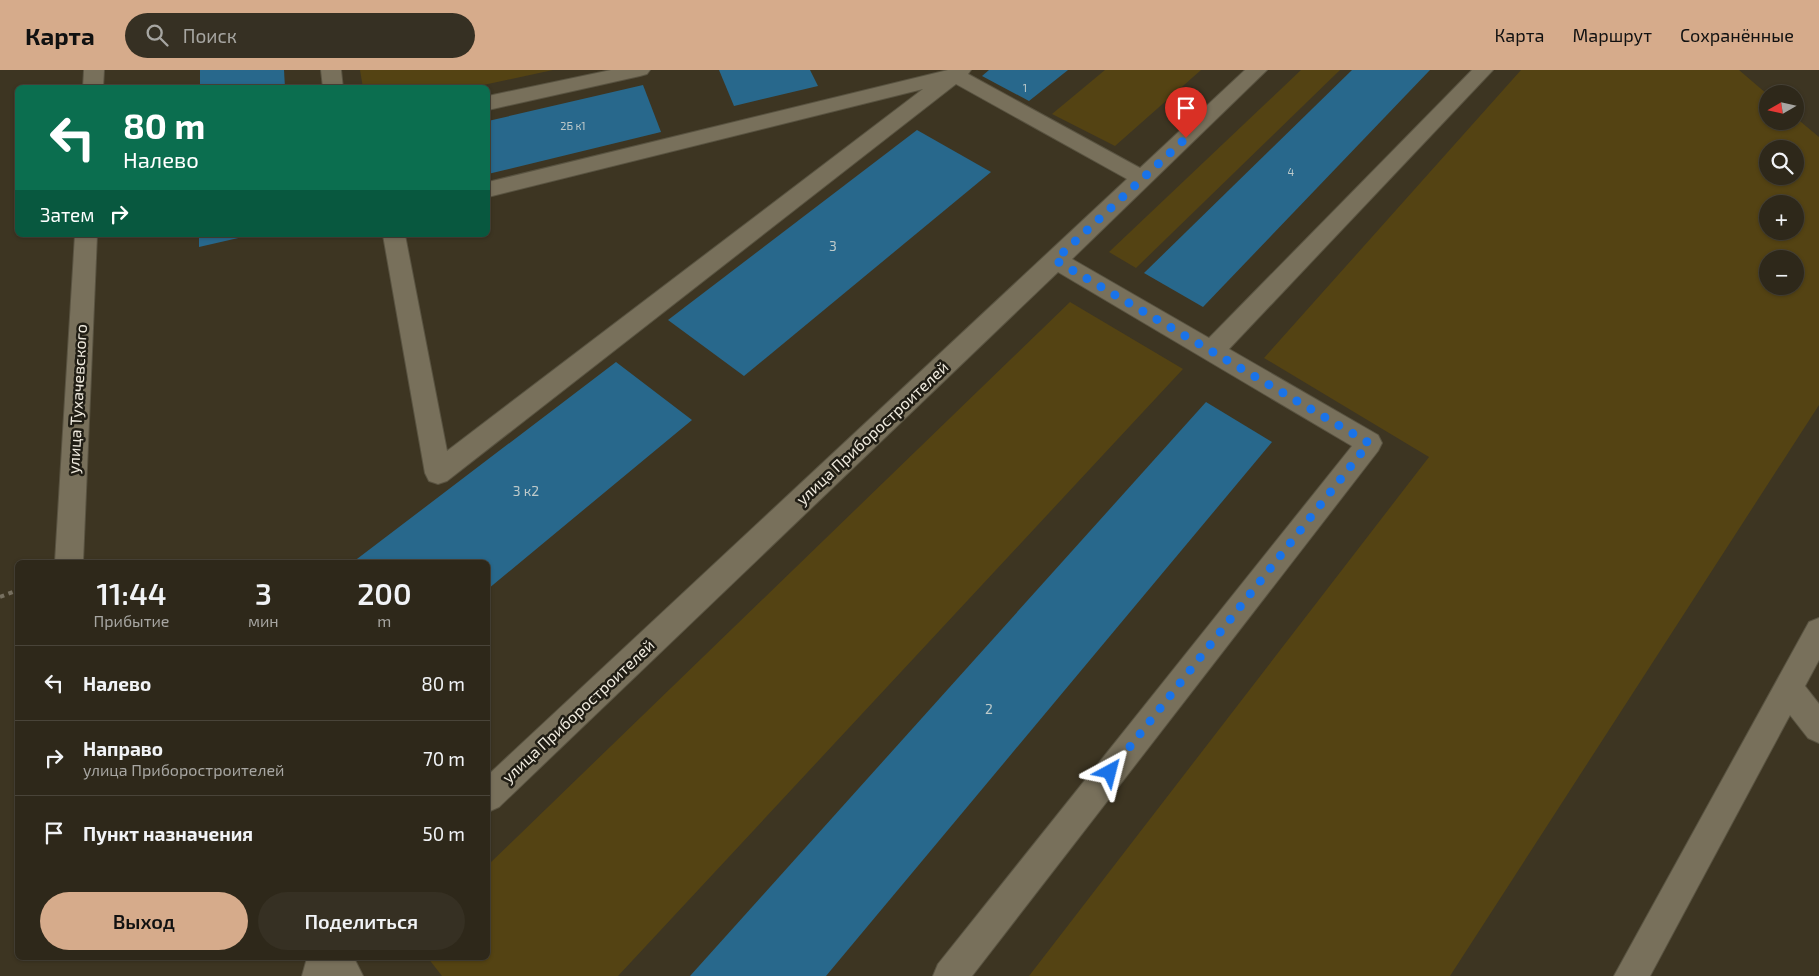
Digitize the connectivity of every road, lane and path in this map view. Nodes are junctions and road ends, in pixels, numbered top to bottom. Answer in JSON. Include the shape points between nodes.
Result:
{"nodes":[{"id":1,"x":94,"y":70,"type":"edge"},
{"id":2,"x":330,"y":70,"type":"edge"},
{"id":3,"x":640,"y":70,"type":"edge"},
{"id":4,"x":1257,"y":70,"type":"edge"},
{"id":5,"x":1482,"y":70,"type":"edge"},
{"id":6,"x":957,"y":72,"type":"edge"},
{"id":7,"x":93,"y":85,"type":"edge"},
{"id":8,"x":332,"y":85,"type":"edge"},
{"id":9,"x":490,"y":103,"type":"edge"},
{"id":10,"x":1142,"y":178,"type":"junction"},
{"id":11,"x":490,"y":189,"type":"edge"},
{"id":12,"x":86,"y":237,"type":"edge"},
{"id":13,"x":394,"y":237,"type":"edge"},
{"id":14,"x":1055,"y":260,"type":"junction"},
{"id":15,"x":1212,"y":352,"type":"junction"},
{"id":16,"x":68,"y":560,"type":"edge"},
{"id":17,"x":15,"y":591,"type":"edge"},
{"id":18,"x":0,"y":597,"type":"edge"},
{"id":19,"x":1819,"y":631,"type":"edge"},
{"id":20,"x":1788,"y":688,"type":"junction"},
{"id":21,"x":1819,"y":728,"type":"edge"},
{"id":22,"x":490,"y":794,"type":"edge"},
{"id":23,"x":323,"y":960,"type":"edge"},
{"id":24,"x":334,"y":960,"type":"edge"},
{"id":25,"x":318,"y":976,"type":"edge"},
{"id":26,"x":346,"y":976,"type":"edge"},
{"id":27,"x":950,"y":976,"type":"edge"},
{"id":28,"x":1631,"y":976,"type":"edge"}],
"edges":[{"from":1,"to":7,"type":"street"},
{"from":2,"to":8,"type":"street"},
{"from":3,"to":9,"type":"street"},
{"from":4,"to":10,"type":"street","name":"улица Приборостроителей"},
{"from":5,"to":15,"type":"street"},
{"from":6,"to":10,"type":"street"},
{"from":6,"to":11,"type":"street"},
{"from":6,"to":13,"type":"street","via":[[438,473]]},
{"from":10,"to":14,"type":"street","name":"улица Приборостроителей"},
{"from":12,"to":16,"type":"street","name":"улица Тухачевского"},
{"from":14,"to":15,"type":"street"},
{"from":14,"to":22,"type":"street","name":"улица Приборостроителей"},
{"from":15,"to":27,"type":"street","via":[[1369,443]]},
{"from":17,"to":18,"type":"path"},
{"from":19,"to":20,"type":"street"},
{"from":20,"to":21,"type":"street"},
{"from":20,"to":28,"type":"street"},
{"from":23,"to":25,"type":"street"},
{"from":24,"to":26,"type":"street"}]}
